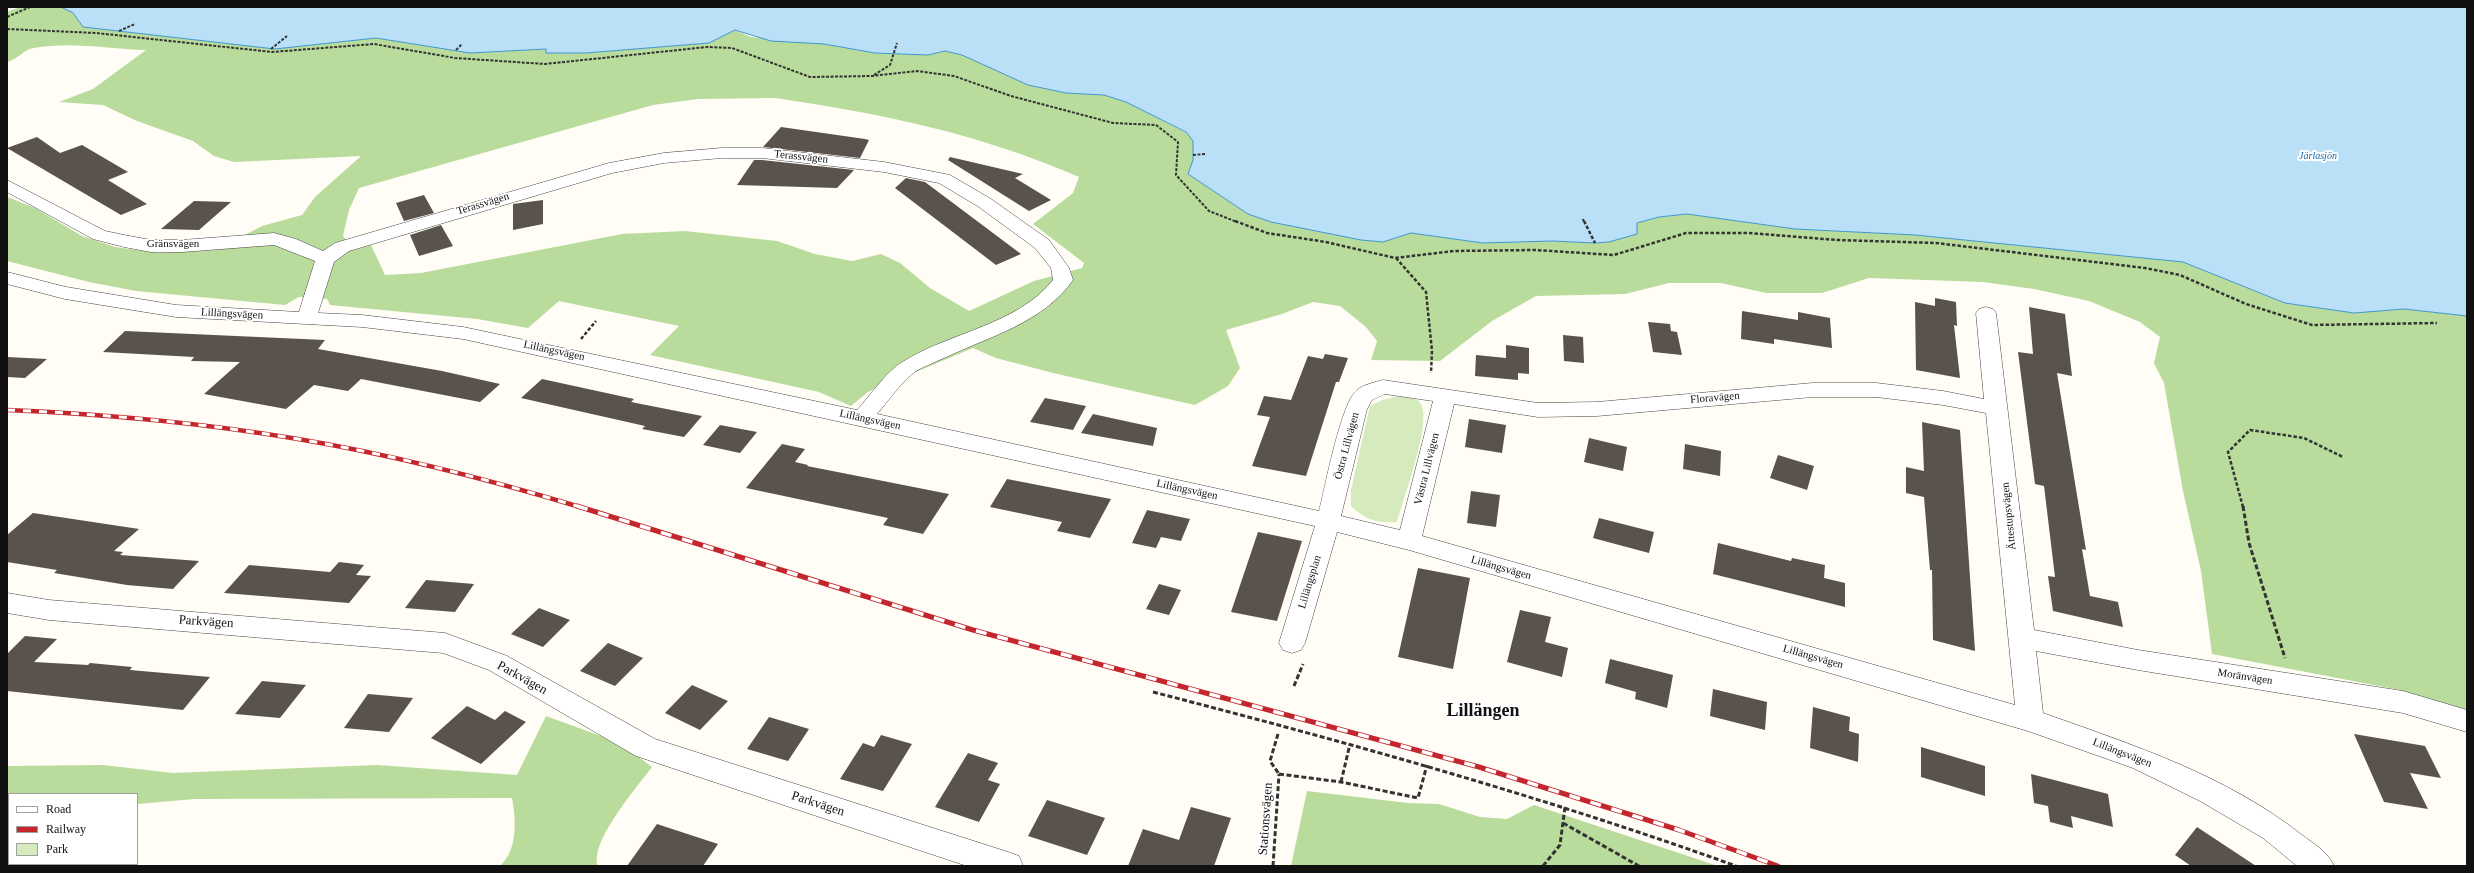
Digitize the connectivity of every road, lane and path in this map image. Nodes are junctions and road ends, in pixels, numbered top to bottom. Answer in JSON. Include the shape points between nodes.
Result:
{"nodes":[{"id":1,"x":30,"y":7,"type":"edge"},
{"id":2,"x":7,"y":17,"type":"edge"},
{"id":3,"x":135,"y":24,"type":"dead end"},
{"id":4,"x":7,"y":29,"type":"edge"},
{"id":5,"x":119,"y":31,"type":"dead end"},
{"id":6,"x":287,"y":36,"type":"dead end"},
{"id":7,"x":897,"y":43,"type":"dead end"},
{"id":8,"x":462,"y":44,"type":"dead end"},
{"id":9,"x":271,"y":49,"type":"dead end"},
{"id":10,"x":456,"y":50,"type":"dead end"},
{"id":11,"x":872,"y":76,"type":"junction"},
{"id":12,"x":1205,"y":154,"type":"dead end"},
{"id":13,"x":1193,"y":155,"type":"dead end"},
{"id":14,"x":7,"y":185,"type":"edge"},
{"id":15,"x":1583,"y":219,"type":"dead end"},
{"id":16,"x":1595,"y":243,"type":"dead end"},
{"id":17,"x":1396,"y":258,"type":"junction"},
{"id":18,"x":325,"y":259,"type":"junction"},
{"id":19,"x":7,"y":278,"type":"edge"},
{"id":20,"x":1986,"y":313,"type":"dead end"},
{"id":21,"x":307,"y":318,"type":"junction"},
{"id":22,"x":2437,"y":323,"type":"dead end"},
{"id":23,"x":1432,"y":351,"type":"dead end"},
{"id":24,"x":1440,"y":396,"type":"junction"},
{"id":25,"x":1996,"y":408,"type":"junction"},
{"id":26,"x":862,"y":418,"type":"junction"},
{"id":27,"x":2344,"y":457,"type":"dead end"},
{"id":28,"x":1328,"y":521,"type":"junction"},
{"id":29,"x":1409,"y":541,"type":"junction"},
{"id":30,"x":7,"y":603,"type":"edge"},
{"id":31,"x":2022,"y":638,"type":"junction"},
{"id":32,"x":1292,"y":643,"type":"dead end"},
{"id":33,"x":1299,"y":675,"type":"dead end"},
{"id":34,"x":2296,"y":685,"type":"junction"},
{"id":35,"x":1294,"y":686,"type":"dead end"},
{"id":36,"x":1153,"y":692,"type":"dead end"},
{"id":37,"x":2030,"y":720,"type":"junction"},
{"id":38,"x":2467,"y":721,"type":"edge"},
{"id":39,"x":1278,"y":734,"type":"dead end"},
{"id":40,"x":1350,"y":744,"type":"junction"},
{"id":41,"x":1427,"y":765,"type":"junction"},
{"id":42,"x":1279,"y":774,"type":"junction"},
{"id":43,"x":1341,"y":782,"type":"junction"},
{"id":44,"x":1565,"y":807,"type":"junction"},
{"id":45,"x":1563,"y":823,"type":"junction"},
{"id":46,"x":1008,"y":866,"type":"edge"},
{"id":47,"x":1272,"y":866,"type":"edge"},
{"id":48,"x":1543,"y":866,"type":"edge"},
{"id":49,"x":1639,"y":866,"type":"edge"},
{"id":50,"x":1736,"y":866,"type":"edge"},
{"id":51,"x":2319,"y":866,"type":"edge"}],
"edges":[{"from":1,"to":2,"type":"path"},
{"from":3,"to":5,"type":"path"},
{"from":4,"to":11,"type":"path","via":[[96,33],[272,52],[374,44],[455,58],[545,64],[707,47],[732,48],[810,77]]},
{"from":6,"to":9,"type":"path"},
{"from":7,"to":11,"type":"path","via":[[890,65]]},
{"from":8,"to":10,"type":"path"},
{"from":11,"to":17,"type":"path","via":[[918,71],[954,76],[1011,96],[1113,123],[1156,125],[1178,142],[1176,175],[1209,211],[1267,233],[1326,242]]},
{"from":12,"to":13,"type":"path"},
{"from":14,"to":18,"type":"street","name":"Gränsvägen","via":[[98,234],[124,241],[150,246],[182,246],[274,239]]},
{"from":15,"to":16,"type":"path"},
{"from":17,"to":22,"type":"path","via":[[1454,251],[1535,250],[1614,255],[1686,232],[1936,243],[2145,268],[2180,275],[2246,304],[2312,325]]},
{"from":17,"to":23,"type":"path","via":[[1426,292]]},
{"from":18,"to":21,"type":"street"},
{"from":18,"to":26,"type":"street","name":"Terassvägen","via":[[342,247],[472,208],[609,168],[664,158],[722,153],[762,153],[884,167],[944,179],[985,203],[1042,244],[1060,268],[1063,280],[1042,302],[1008,322],[961,341],[905,369]]},
{"from":19,"to":21,"type":"street","name":"Lillängsvägen","via":[[65,293],[176,311]]},
{"from":20,"to":25,"type":"street","name":"Ättestupsvägen"},
{"from":21,"to":26,"type":"street","name":"Lillängsvägen","via":[[362,321],[463,333]]},
{"from":24,"to":25,"type":"street","name":"Floravägen","via":[[1538,410],[1597,410],[1778,393],[1876,390],[1943,398]]},
{"from":24,"to":28,"type":"street","name":"Östra Lillvägen","via":[[1383,387],[1364,395],[1356,409]]},
{"from":24,"to":29,"type":"street","name":"Västra Lillvägen"},
{"from":25,"to":31,"type":"street","name":"Ättestupsvägen"},
{"from":26,"to":28,"type":"street","name":"Lillängsvägen"},
{"from":27,"to":34,"type":"path","via":[[2304,438],[2250,430],[2228,452],[2243,505],[2249,543],[2279,643]]},
{"from":28,"to":29,"type":"street","name":"Lillängsvägen"},
{"from":28,"to":32,"type":"street","name":"Lillängsplan"},
{"from":29,"to":37,"type":"street","name":"Lillängsvägen"},
{"from":30,"to":46,"type":"street","name":"Parkvägen","via":[[49,610],[445,643],[498,664],[646,748]]},
{"from":31,"to":34,"type":"street","name":"Moränvägen"},
{"from":31,"to":37,"type":"street","name":"Ättestupsvägen"},
{"from":33,"to":35,"type":"path"},
{"from":34,"to":38,"type":"street","name":"Moränvägen","via":[[2403,702]]},
{"from":36,"to":40,"type":"path"},
{"from":37,"to":51,"type":"street","name":"Lillängsvägen","via":[[2143,760],[2210,792],[2273,829]]},
{"from":39,"to":42,"type":"path","via":[[1270,761]]},
{"from":40,"to":41,"type":"path"},
{"from":40,"to":43,"type":"path"},
{"from":41,"to":43,"type":"path","via":[[1418,798]]},
{"from":41,"to":44,"type":"path"},
{"from":42,"to":43,"type":"path"},
{"from":42,"to":47,"type":"path","name":"Stationsvägen"},
{"from":44,"to":45,"type":"path"},
{"from":44,"to":50,"type":"path"},
{"from":45,"to":48,"type":"path","via":[[1562,840],[1557,853]]},
{"from":45,"to":49,"type":"path"}]}
